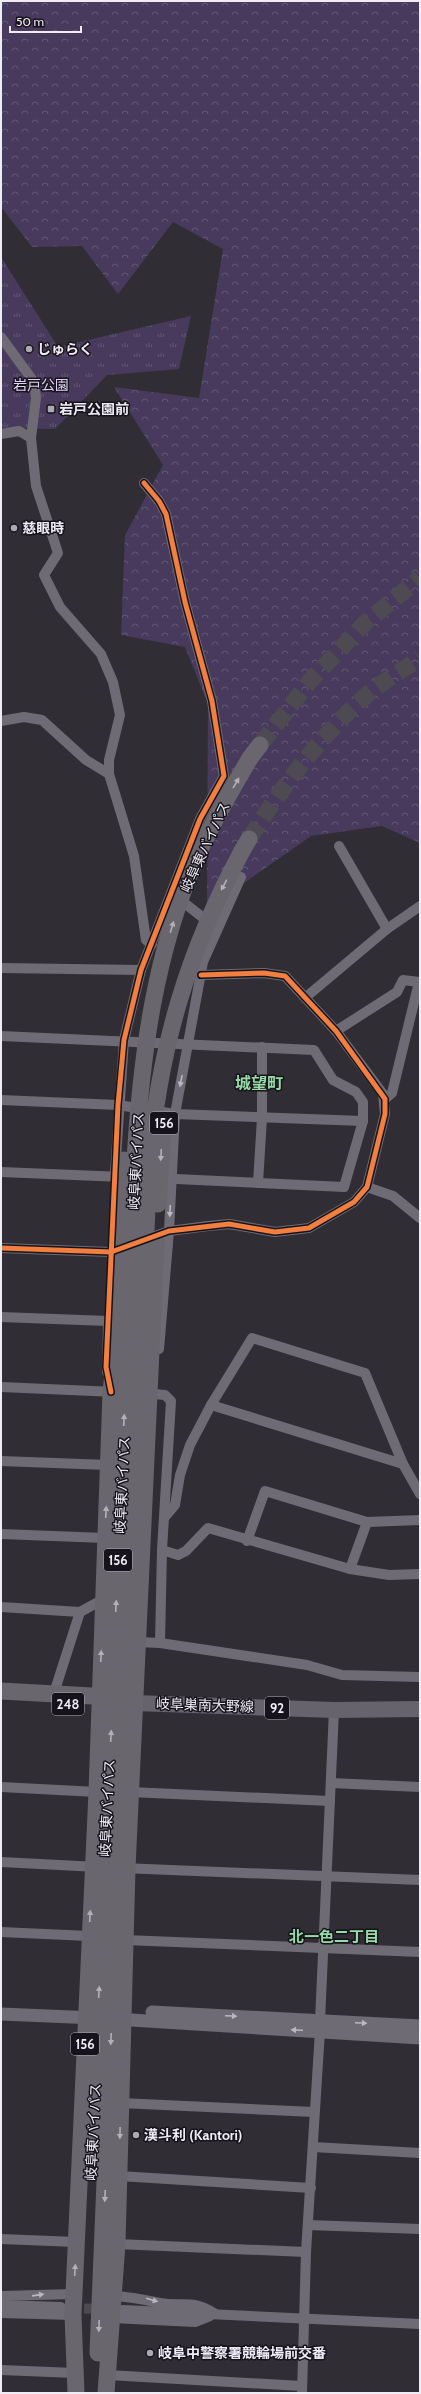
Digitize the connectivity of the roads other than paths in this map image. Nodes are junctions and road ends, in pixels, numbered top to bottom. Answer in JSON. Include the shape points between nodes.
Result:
{"nodes":[{"id":1,"x":1,"y":337,"type":"edge"},
{"id":2,"x":1,"y":434,"type":"edge"},
{"id":3,"x":31,"y":438,"type":"junction"},
{"id":4,"x":144,"y":483,"type":"dead end"},
{"id":5,"x":1,"y":721,"type":"edge"},
{"id":6,"x":260,"y":744,"type":"tunnel mouth"},
{"id":7,"x":109,"y":774,"type":"junction"},
{"id":8,"x":246,"y":845,"type":"tunnel mouth"},
{"id":9,"x":339,"y":846,"type":"dead end"},
{"id":10,"x":241,"y":877,"type":"dead end"},
{"id":11,"x":171,"y":893,"type":"junction"},
{"id":12,"x":420,"y":906,"type":"edge"},
{"id":13,"x":217,"y":929,"type":"junction"},
{"id":14,"x":387,"y":929,"type":"junction"},
{"id":15,"x":152,"y":944,"type":"junction"},
{"id":16,"x":161,"y":965,"type":"junction"},
{"id":17,"x":1,"y":968,"type":"edge"},
{"id":18,"x":141,"y":970,"type":"junction"},
{"id":19,"x":201,"y":975,"type":"junction"},
{"id":20,"x":306,"y":997,"type":"junction"},
{"id":21,"x":176,"y":1005,"type":"junction"},
{"id":22,"x":336,"y":1031,"type":"junction"},
{"id":23,"x":1,"y":1036,"type":"edge"},
{"id":24,"x":124,"y":1040,"type":"junction"},
{"id":25,"x":189,"y":1043,"type":"junction"},
{"id":26,"x":262,"y":1047,"type":"junction"},
{"id":27,"x":385,"y":1099,"type":"junction"},
{"id":28,"x":1,"y":1100,"type":"edge"},
{"id":29,"x":118,"y":1105,"type":"junction"},
{"id":30,"x":175,"y":1114,"type":"junction"},
{"id":31,"x":262,"y":1118,"type":"junction"},
{"id":32,"x":363,"y":1121,"type":"junction"},
{"id":33,"x":1,"y":1172,"type":"edge"},
{"id":34,"x":115,"y":1177,"type":"junction"},
{"id":35,"x":172,"y":1179,"type":"junction"},
{"id":36,"x":258,"y":1183,"type":"junction"},
{"id":37,"x":367,"y":1187,"type":"junction"},
{"id":38,"x":420,"y":1218,"type":"edge"},
{"id":39,"x":169,"y":1231,"type":"junction"},
{"id":40,"x":1,"y":1248,"type":"edge"},
{"id":41,"x":115,"y":1254,"type":"junction"},
{"id":42,"x":1,"y":1317,"type":"edge"},
{"id":43,"x":108,"y":1321,"type":"junction"},
{"id":44,"x":1,"y":1387,"type":"edge"},
{"id":45,"x":111,"y":1392,"type":"junction"},
{"id":46,"x":149,"y":1394,"type":"junction"},
{"id":47,"x":211,"y":1405,"type":"junction"},
{"id":48,"x":1,"y":1461,"type":"edge"},
{"id":49,"x":402,"y":1464,"type":"junction"},
{"id":50,"x":108,"y":1465,"type":"junction"},
{"id":51,"x":420,"y":1494,"type":"edge"},
{"id":52,"x":164,"y":1518,"type":"junction"},
{"id":53,"x":420,"y":1520,"type":"edge"},
{"id":54,"x":367,"y":1522,"type":"junction"},
{"id":55,"x":1,"y":1534,"type":"edge"},
{"id":56,"x":105,"y":1538,"type":"junction"},
{"id":57,"x":247,"y":1541,"type":"junction"},
{"id":58,"x":162,"y":1550,"type":"junction"},
{"id":59,"x":350,"y":1569,"type":"junction"},
{"id":60,"x":420,"y":1574,"type":"edge"},
{"id":61,"x":102,"y":1600,"type":"junction"},
{"id":62,"x":1,"y":1607,"type":"edge"},
{"id":63,"x":80,"y":1612,"type":"junction"},
{"id":64,"x":137,"y":1642,"type":"junction"},
{"id":65,"x":160,"y":1643,"type":"junction"},
{"id":66,"x":420,"y":1677,"type":"edge"},
{"id":67,"x":1,"y":1691,"type":"edge"},
{"id":68,"x":54,"y":1693,"type":"junction"},
{"id":69,"x":100,"y":1700,"type":"junction"},
{"id":70,"x":1,"y":1702,"type":"edge"},
{"id":71,"x":135,"y":1702,"type":"junction"},
{"id":72,"x":420,"y":1709,"type":"edge"},
{"id":73,"x":334,"y":1710,"type":"junction"},
{"id":74,"x":331,"y":1783,"type":"junction"},
{"id":75,"x":1,"y":1787,"type":"edge"},
{"id":76,"x":420,"y":1787,"type":"edge"},
{"id":77,"x":97,"y":1792,"type":"junction"},
{"id":78,"x":130,"y":1792,"type":"junction"},
{"id":79,"x":330,"y":1801,"type":"junction"},
{"id":80,"x":1,"y":1862,"type":"edge"},
{"id":81,"x":93,"y":1866,"type":"junction"},
{"id":82,"x":127,"y":1868,"type":"junction"},
{"id":83,"x":326,"y":1877,"type":"junction"},
{"id":84,"x":420,"y":1880,"type":"edge"},
{"id":85,"x":1,"y":1932,"type":"edge"},
{"id":86,"x":89,"y":1936,"type":"junction"},
{"id":87,"x":126,"y":1940,"type":"junction"},
{"id":88,"x":325,"y":1948,"type":"junction"},
{"id":89,"x":420,"y":1952,"type":"edge"},
{"id":90,"x":1,"y":2014,"type":"edge"},
{"id":91,"x":86,"y":2018,"type":"junction"},
{"id":92,"x":124,"y":2019,"type":"junction"},
{"id":93,"x":320,"y":2026,"type":"junction"},
{"id":94,"x":420,"y":2026,"type":"edge"},
{"id":95,"x":420,"y":2038,"type":"edge"},
{"id":96,"x":120,"y":2103,"type":"junction"},
{"id":97,"x":314,"y":2112,"type":"junction"},
{"id":98,"x":313,"y":2147,"type":"junction"},
{"id":99,"x":420,"y":2153,"type":"edge"},
{"id":100,"x":99,"y":2157,"type":"junction"},
{"id":101,"x":119,"y":2176,"type":"junction"},
{"id":102,"x":311,"y":2188,"type":"junction"},
{"id":103,"x":308,"y":2225,"type":"junction"},
{"id":104,"x":420,"y":2229,"type":"edge"},
{"id":105,"x":1,"y":2239,"type":"edge"},
{"id":106,"x":76,"y":2242,"type":"junction"},
{"id":107,"x":117,"y":2244,"type":"junction"},
{"id":108,"x":306,"y":2252,"type":"junction"},
{"id":109,"x":74,"y":2294,"type":"junction"},
{"id":110,"x":1,"y":2296,"type":"edge"},
{"id":111,"x":113,"y":2296,"type":"junction"},
{"id":112,"x":1,"y":2305,"type":"edge"},
{"id":113,"x":67,"y":2311,"type":"junction"},
{"id":114,"x":1,"y":2313,"type":"edge"},
{"id":115,"x":118,"y":2314,"type":"junction"},
{"id":116,"x":216,"y":2314,"type":"junction"},
{"id":117,"x":304,"y":2318,"type":"junction"},
{"id":118,"x":420,"y":2324,"type":"edge"},
{"id":119,"x":1,"y":2370,"type":"edge"},
{"id":120,"x":75,"y":2373,"type":"junction"},
{"id":121,"x":108,"y":2375,"type":"junction"},
{"id":122,"x":302,"y":2389,"type":"edge"},
{"id":123,"x":76,"y":2393,"type":"edge"},
{"id":124,"x":82,"y":2393,"type":"edge"},
{"id":125,"x":97,"y":2393,"type":"edge"},
{"id":126,"x":106,"y":2393,"type":"edge"}],
"edges":[{"from":1,"to":3,"type":"street","via":[[34,382],[36,398]]},
{"from":2,"to":3,"type":"street","via":[[19,431]]},
{"from":3,"to":7,"type":"street","via":[[36,486],[58,553],[44,575],[60,607],[101,654],[114,688],[120,715],[109,760]]},
{"from":4,"to":11,"type":"street","via":[[160,501],[166,514],[212,701],[224,776],[200,819]]},
{"from":5,"to":7,"type":"street","via":[[24,718],[42,720],[86,760]]},
{"from":16,"to":6,"type":"highway","name":"岐阜東バイパス","number":"156","one_way":true,"bridge":true,"via":[[198,854]]},
{"from":7,"to":15,"type":"street","via":[[134,856],[146,940]]},
{"from":8,"to":21,"type":"highway","name":"岐阜東バイパス","number":"156","one_way":true,"bridge":true,"via":[[202,933]]},
{"from":9,"to":14,"type":"street"},
{"from":10,"to":13,"type":"street"},
{"from":11,"to":13,"type":"street"},
{"from":11,"to":15,"type":"street"},
{"from":12,"to":14,"type":"street"},
{"from":13,"to":19,"type":"street"},
{"from":14,"to":20,"type":"street"},
{"from":15,"to":18,"type":"street"},
{"from":16,"to":41,"type":"highway","number":"156","bridge":true,"via":[[152,972],[145,995],[129,1094]]},
{"from":100,"to":16,"type":"highway","name":"岐阜東バイパス","number":"156","one_way":true,"bridge":true,"via":[[139,1101],[149,1019]]},
{"from":17,"to":18,"type":"street"},
{"from":18,"to":24,"type":"street"},
{"from":19,"to":20,"type":"street","via":[[264,973],[285,976]]},
{"from":19,"to":25,"type":"street"},
{"from":20,"to":22,"type":"street"},
{"from":21,"to":46,"type":"highway","number":"156","one_way":true,"bridge":true,"via":[[178,1022],[169,1067],[156,1242]]},
{"from":21,"to":100,"type":"highway","name":"岐阜東バイパス","number":"156","one_way":true,"bridge":true,"via":[[159,1078],[148,1162]]},
{"from":22,"to":27,"type":"street"},
{"from":22,"to":27,"type":"street","via":[[397,992],[403,980],[419,982],[392,1093]]},
{"from":23,"to":24,"type":"street"},
{"from":24,"to":25,"type":"street"},
{"from":24,"to":29,"type":"street"},
{"from":25,"to":26,"type":"street"},
{"from":25,"to":30,"type":"street","one_way":true},
{"from":26,"to":31,"type":"street"},
{"from":26,"to":32,"type":"street","via":[[314,1050],[333,1080],[356,1092],[362,1102]]},
{"from":27,"to":37,"type":"street","via":[[385,1114]]},
{"from":28,"to":29,"type":"street"},
{"from":29,"to":30,"type":"street"},
{"from":29,"to":34,"type":"street"},
{"from":30,"to":31,"type":"street"},
{"from":30,"to":35,"type":"street"},
{"from":31,"to":32,"type":"street"},
{"from":31,"to":36,"type":"street"},
{"from":32,"to":36,"type":"street","via":[[344,1187]]},
{"from":33,"to":34,"type":"street"},
{"from":34,"to":35,"type":"street"},
{"from":34,"to":41,"type":"street"},
{"from":35,"to":36,"type":"street"},
{"from":35,"to":39,"type":"street","one_way":true},
{"from":37,"to":38,"type":"street","via":[[393,1196]]},
{"from":37,"to":39,"type":"street","via":[[354,1202],[309,1228],[275,1232],[229,1224]]},
{"from":39,"to":41,"type":"street"},
{"from":39,"to":46,"type":"street","via":[[157,1378]]},
{"from":40,"to":41,"type":"street"},
{"from":41,"to":43,"type":"street"},
{"from":41,"to":45,"type":"highway","number":"156","via":[[115,1356]]},
{"from":42,"to":43,"type":"street"},
{"from":43,"to":45,"type":"street","via":[[106,1367]]},
{"from":44,"to":45,"type":"street"},
{"from":45,"to":46,"type":"street"},
{"from":45,"to":50,"type":"highway","number":"156"},
{"from":46,"to":52,"type":"street","via":[[165,1395],[171,1401]]},
{"from":46,"to":64,"type":"highway","number":"156"},
{"from":47,"to":49,"type":"street"},
{"from":47,"to":49,"type":"street","via":[[252,1338],[365,1373]]},
{"from":47,"to":52,"type":"street","via":[[190,1445],[180,1475],[175,1505]]},
{"from":48,"to":50,"type":"street"},
{"from":49,"to":51,"type":"street"},
{"from":56,"to":50,"type":"highway","number":"156","one_way":true},
{"from":52,"to":58,"type":"street"},
{"from":53,"to":54,"type":"street"},
{"from":54,"to":57,"type":"street","via":[[266,1491]]},
{"from":54,"to":59,"type":"street"},
{"from":55,"to":56,"type":"street"},
{"from":56,"to":61,"type":"highway","number":"156"},
{"from":57,"to":58,"type":"street","via":[[208,1528],[186,1551],[178,1555]]},
{"from":57,"to":59,"type":"street"},
{"from":58,"to":65,"type":"street"},
{"from":59,"to":60,"type":"street","via":[[389,1575]]},
{"from":61,"to":63,"type":"street"},
{"from":69,"to":61,"type":"highway","number":"156","one_way":true},
{"from":62,"to":63,"type":"street"},
{"from":63,"to":68,"type":"street"},
{"from":64,"to":65,"type":"street"},
{"from":64,"to":71,"type":"highway","number":"156"},
{"from":65,"to":66,"type":"street","via":[[307,1665],[342,1675]]},
{"from":67,"to":68,"type":"highway","number":"248"},
{"from":68,"to":69,"type":"highway","number":"248"},
{"from":69,"to":70,"type":"highway","number":"248"},
{"from":69,"to":71,"type":"highway","number":"248"},
{"from":69,"to":77,"type":"highway","number":"156"},
{"from":71,"to":73,"type":"main road","name":"岐阜巣南大野線","number":"92"},
{"from":71,"to":78,"type":"highway","number":"156"},
{"from":72,"to":73,"type":"main road","name":"岐阜巣南大野線","number":"92"},
{"from":73,"to":74,"type":"street"},
{"from":74,"to":76,"type":"street"},
{"from":74,"to":79,"type":"street"},
{"from":75,"to":77,"type":"street"},
{"from":77,"to":81,"type":"highway","number":"156"},
{"from":78,"to":79,"type":"street"},
{"from":78,"to":82,"type":"highway","number":"156"},
{"from":79,"to":83,"type":"street"},
{"from":80,"to":81,"type":"street"},
{"from":81,"to":82,"type":"street"},
{"from":86,"to":81,"type":"highway","number":"156","one_way":true},
{"from":82,"to":83,"type":"street"},
{"from":82,"to":87,"type":"highway","number":"156"},
{"from":83,"to":84,"type":"street"},
{"from":83,"to":88,"type":"street"},
{"from":85,"to":86,"type":"street"},
{"from":86,"to":91,"type":"highway","number":"156"},
{"from":87,"to":88,"type":"street"},
{"from":87,"to":92,"type":"highway","number":"156"},
{"from":88,"to":89,"type":"street"},
{"from":88,"to":93,"type":"street"},
{"from":90,"to":91,"type":"street"},
{"from":91,"to":92,"type":"street"},
{"from":91,"to":106,"type":"highway","number":"156"},
{"from":92,"to":93,"type":"street"},
{"from":92,"to":96,"type":"highway","number":"156"},
{"from":93,"to":94,"type":"street","one_way":true},
{"from":93,"to":95,"type":"street"},
{"from":93,"to":97,"type":"street"},
{"from":96,"to":97,"type":"street"},
{"from":96,"to":101,"type":"highway","number":"156","one_way":true},
{"from":97,"to":98,"type":"street"},
{"from":98,"to":99,"type":"street"},
{"from":98,"to":102,"type":"street"},
{"from":100,"to":124,"type":"highway","name":"岐阜東バイパス","number":"156"},
{"from":100,"to":125,"type":"highway","name":"岐阜東バイパス","number":"156","one_way":true},
{"from":101,"to":102,"type":"street"},
{"from":101,"to":107,"type":"highway","number":"156"},
{"from":102,"to":103,"type":"street"},
{"from":103,"to":104,"type":"street"},
{"from":103,"to":108,"type":"street"},
{"from":105,"to":106,"type":"street"},
{"from":109,"to":106,"type":"highway","number":"156","one_way":true},
{"from":107,"to":108,"type":"street"},
{"from":107,"to":111,"type":"highway","number":"156"},
{"from":108,"to":117,"type":"street"},
{"from":110,"to":109,"type":"street","one_way":true},
{"from":109,"to":113,"type":"highway","number":"156"},
{"from":111,"to":115,"type":"highway","number":"156"},
{"from":111,"to":116,"type":"street","one_way":true,"via":[[141,2297],[160,2303],[200,2304]]},
{"from":112,"to":113,"type":"street"},
{"from":113,"to":114,"type":"street"},
{"from":113,"to":120,"type":"highway","number":"156"},
{"from":115,"to":116,"type":"street","via":[[195,2322]]},
{"from":115,"to":121,"type":"highway","number":"156"},
{"from":116,"to":117,"type":"street"},
{"from":117,"to":118,"type":"street"},
{"from":117,"to":122,"type":"street"},
{"from":119,"to":120,"type":"street"},
{"from":120,"to":123,"type":"highway","number":"156"},
{"from":121,"to":122,"type":"street"},
{"from":121,"to":126,"type":"highway","number":"156"}]}
